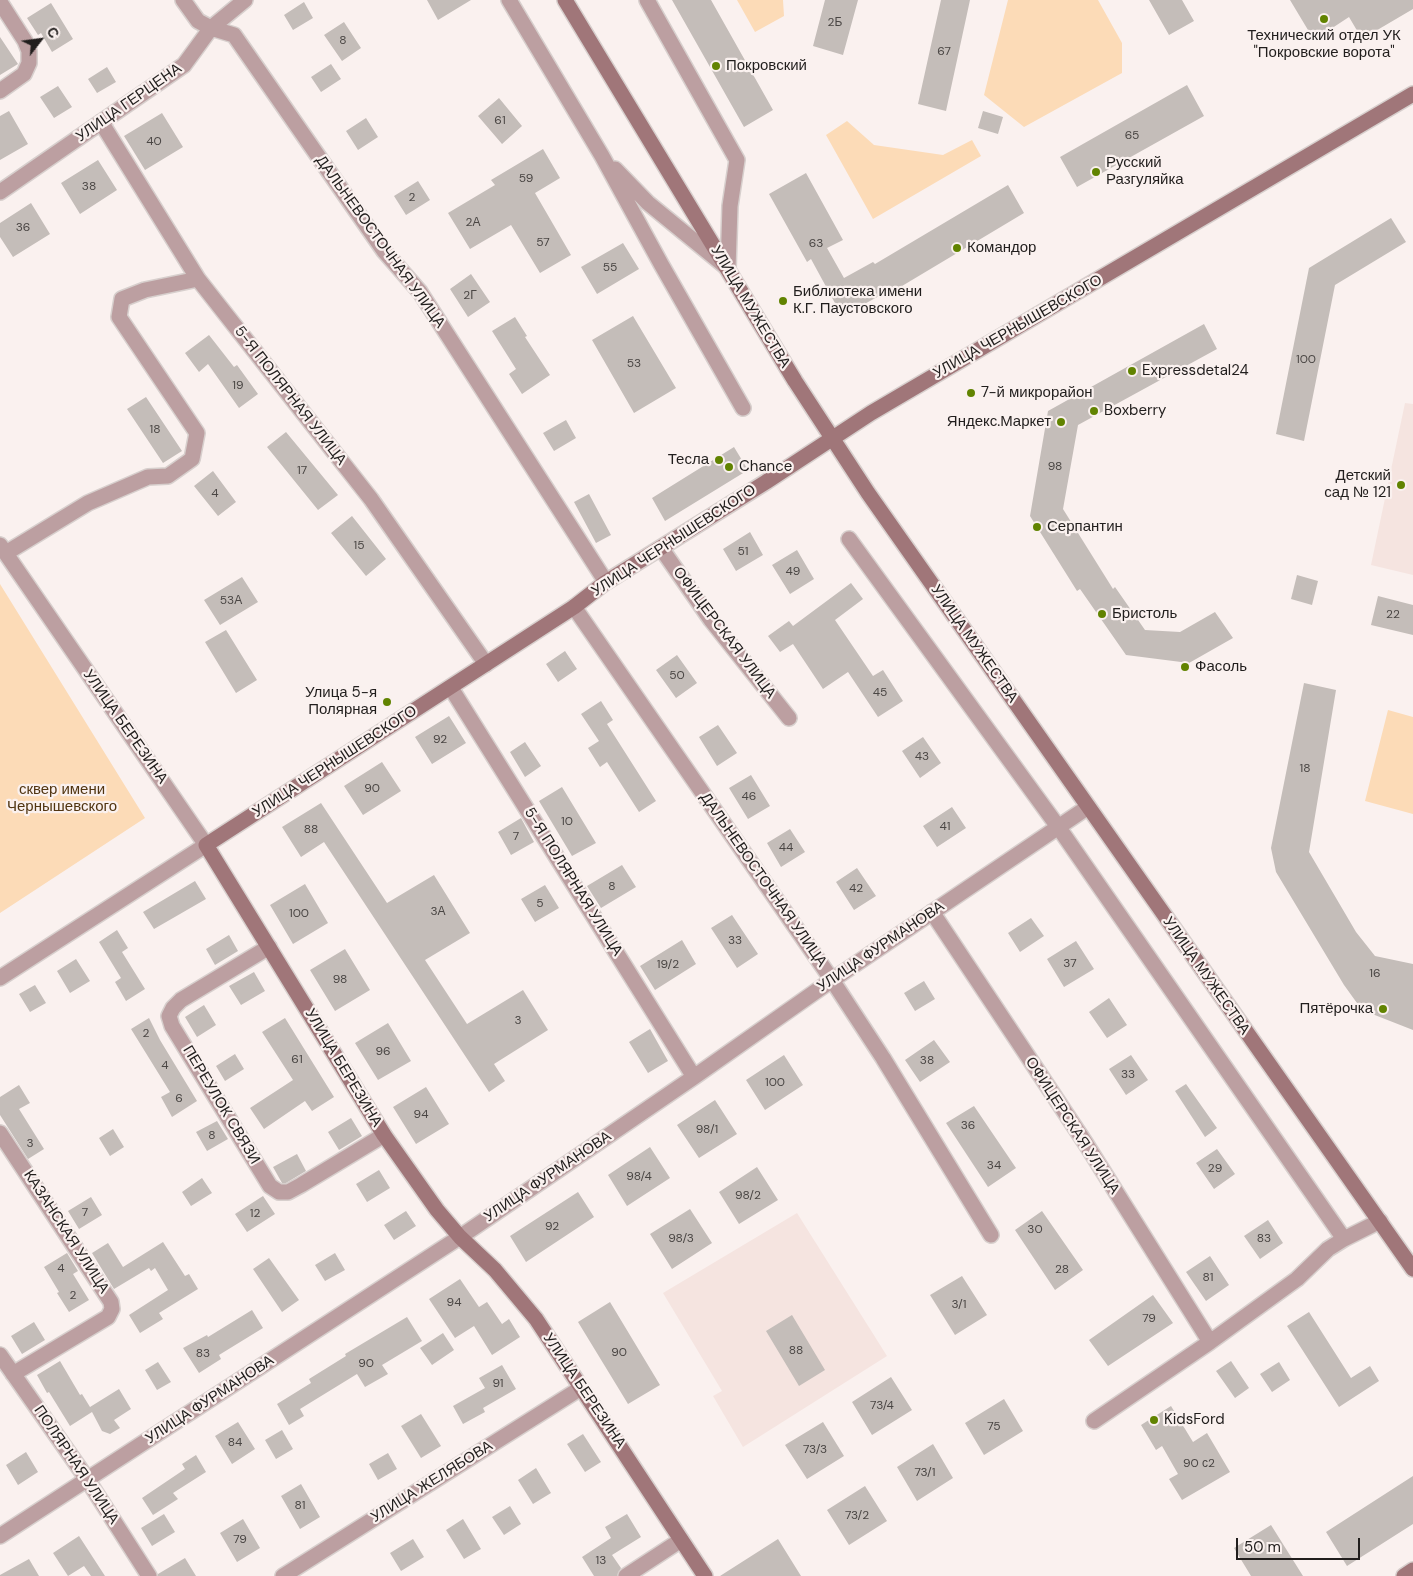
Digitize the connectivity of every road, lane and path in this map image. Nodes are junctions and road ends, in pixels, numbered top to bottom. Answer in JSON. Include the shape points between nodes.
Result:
{"nodes":[{"id":1,"x":183,"y":0,"type":"edge"},
{"id":2,"x":245,"y":0,"type":"edge"},
{"id":3,"x":509,"y":0,"type":"edge"},
{"id":4,"x":565,"y":0,"type":"edge"},
{"id":5,"x":647,"y":0,"type":"edge"},
{"id":6,"x":0,"y":2,"type":"edge"},
{"id":7,"x":211,"y":28,"type":"junction"},
{"id":8,"x":0,"y":91,"type":"edge"},
{"id":9,"x":1413,"y":94,"type":"edge"},
{"id":10,"x":101,"y":122,"type":"junction"},
{"id":11,"x":602,"y":156,"type":"junction"},
{"id":12,"x":0,"y":192,"type":"edge"},
{"id":13,"x":728,"y":269,"type":"junction"},
{"id":14,"x":198,"y":279,"type":"junction"},
{"id":15,"x":743,"y":408,"type":"dead end"},
{"id":16,"x":832,"y":438,"type":"junction"},
{"id":17,"x":849,"y":539,"type":"dead end"},
{"id":18,"x":661,"y":548,"type":"junction"},
{"id":19,"x":3,"y":549,"type":"edge"},
{"id":20,"x":606,"y":582,"type":"junction"},
{"id":21,"x":574,"y":607,"type":"junction"},
{"id":22,"x":486,"y":664,"type":"junction"},
{"id":23,"x":451,"y":688,"type":"junction"},
{"id":24,"x":789,"y":718,"type":"dead end"},
{"id":25,"x":1088,"y":807,"type":"junction"},
{"id":26,"x":1059,"y":828,"type":"junction"},
{"id":27,"x":206,"y":845,"type":"junction"},
{"id":28,"x":932,"y":912,"type":"junction"},
{"id":29,"x":269,"y":948,"type":"junction"},
{"id":30,"x":0,"y":978,"type":"edge"},
{"id":31,"x":832,"y":980,"type":"junction"},
{"id":32,"x":694,"y":1077,"type":"junction"},
{"id":33,"x":0,"y":1133,"type":"edge"},
{"id":34,"x":384,"y":1135,"type":"junction"},
{"id":35,"x":1380,"y":1222,"type":"junction"},
{"id":36,"x":991,"y":1234,"type":"dead end"},
{"id":37,"x":460,"y":1237,"type":"junction"},
{"id":38,"x":1344,"y":1239,"type":"junction"},
{"id":39,"x":1413,"y":1269,"type":"edge"},
{"id":40,"x":1210,"y":1342,"type":"junction"},
{"id":41,"x":0,"y":1355,"type":"edge"},
{"id":42,"x":13,"y":1374,"type":"junction"},
{"id":43,"x":581,"y":1388,"type":"junction"},
{"id":44,"x":1094,"y":1421,"type":"dead end"},
{"id":45,"x":87,"y":1479,"type":"junction"},
{"id":46,"x":0,"y":1536,"type":"edge"},
{"id":47,"x":681,"y":1540,"type":"junction"},
{"id":48,"x":1413,"y":1570,"type":"edge"},
{"id":49,"x":149,"y":1576,"type":"edge"},
{"id":50,"x":283,"y":1576,"type":"edge"},
{"id":51,"x":626,"y":1576,"type":"edge"},
{"id":52,"x":705,"y":1576,"type":"edge"},
{"id":53,"x":1404,"y":1576,"type":"edge"}],
"edges":[{"from":1,"to":7,"type":"street","name":"ДАЛЬНЕВОСТОЧНАЯ УЛИЦА","via":[[198,20]]},
{"from":2,"to":7,"type":"street","name":"УЛИЦА ГЕРЦЕНА"},
{"from":3,"to":11,"type":"street"},
{"from":4,"to":13,"type":"street","name":"УЛИЦА МУЖЕСТВА"},
{"from":5,"to":13,"type":"street","via":[[737,160],[730,206]]},
{"from":6,"to":8,"type":"street","via":[[29,51],[29,63],[24,74]]},
{"from":7,"to":10,"type":"street","name":"УЛИЦА ГЕРЦЕНА","via":[[184,65]]},
{"from":7,"to":20,"type":"street","name":"ДАЛЬНЕВОСТОЧНАЯ УЛИЦА","via":[[234,35],[384,251],[420,292]]},
{"from":9,"to":16,"type":"street","name":"УЛИЦА ЧЕРНЫШЕВСКОГО"},
{"from":10,"to":12,"type":"street","name":"УЛИЦА ГЕРЦЕНА"},
{"from":10,"to":14,"type":"street","name":"5-Я ПОЛЯРНАЯ УЛИЦА"},
{"from":11,"to":13,"type":"street","via":[[648,202]]},
{"from":11,"to":15,"type":"street"},
{"from":13,"to":16,"type":"street","name":"УЛИЦА МУЖЕСТВА"},
{"from":14,"to":19,"type":"street","via":[[145,290],[122,299],[119,317],[197,433],[192,459],[168,476],[148,478],[88,503]]},
{"from":14,"to":22,"type":"street","name":"5-Я ПОЛЯРНАЯ УЛИЦА","via":[[371,499]]},
{"from":16,"to":18,"type":"street","name":"УЛИЦА ЧЕРНЫШЕВСКОГО"},
{"from":16,"to":25,"type":"street","name":"УЛИЦА МУЖЕСТВА"},
{"from":17,"to":26,"type":"street"},
{"from":18,"to":20,"type":"street","name":"УЛИЦА ЧЕРНЫШЕВСКОГО"},
{"from":18,"to":24,"type":"street","name":"ОФИЦЕРСКАЯ УЛИЦА","via":[[711,620]]},
{"from":19,"to":27,"type":"street","name":"УЛИЦА БЕРЕЗИНА"},
{"from":20,"to":21,"type":"street","name":"УЛИЦА ЧЕРНЫШЕВСКОГО"},
{"from":21,"to":22,"type":"street","name":"УЛИЦА ЧЕРНЫШЕВСКОГО"},
{"from":21,"to":31,"type":"street","name":"ДАЛЬНЕВОСТОЧНАЯ УЛИЦА"},
{"from":22,"to":23,"type":"street","name":"УЛИЦА ЧЕРНЫШЕВСКОГО"},
{"from":23,"to":27,"type":"street","name":"УЛИЦА ЧЕРНЫШЕВСКОГО"},
{"from":23,"to":32,"type":"street","name":"5-Я ПОЛЯРНАЯ УЛИЦА"},
{"from":25,"to":26,"type":"street","name":"УЛИЦА ФУРМАНОВА"},
{"from":25,"to":35,"type":"street","name":"УЛИЦА МУЖЕСТВА"},
{"from":26,"to":28,"type":"street","name":"УЛИЦА ФУРМАНОВА"},
{"from":26,"to":38,"type":"street"},
{"from":27,"to":29,"type":"street","name":"УЛИЦА БЕРЕЗИНА"},
{"from":27,"to":30,"type":"street","name":"УЛИЦА ЧЕРНЫШЕВСКОГО"},
{"from":28,"to":31,"type":"street","name":"УЛИЦА ФУРМАНОВА"},
{"from":28,"to":40,"type":"street","name":"ОФИЦЕРСКАЯ УЛИЦА","via":[[1086,1144]]},
{"from":29,"to":34,"type":"street","name":"УЛИЦА БЕРЕЗИНА"},
{"from":29,"to":34,"type":"street","name":"ПЕРЕУЛОК СВЯЗИ","via":[[181,1000],[169,1016],[270,1186],[279,1192],[288,1192]]},
{"from":31,"to":32,"type":"street","name":"УЛИЦА ФУРМАНОВА"},
{"from":31,"to":36,"type":"street","name":"ДАЛЬНЕВОСТОЧНАЯ УЛИЦА"},
{"from":32,"to":37,"type":"street","name":"УЛИЦА ФУРМАНОВА"},
{"from":33,"to":42,"type":"street","name":"КАЗАНСКАЯ УЛИЦА","via":[[111,1302],[112,1309],[108,1317]]},
{"from":34,"to":37,"type":"street","name":"УЛИЦА БЕРЕЗИНА"},
{"from":35,"to":38,"type":"street"},
{"from":35,"to":39,"type":"street","name":"УЛИЦА МУЖЕСТВА"},
{"from":37,"to":43,"type":"street","name":"УЛИЦА БЕРЕЗИНА","via":[[508,1284],[536,1319]]},
{"from":37,"to":45,"type":"street","name":"УЛИЦА ФУРМАНОВА"},
{"from":38,"to":40,"type":"street","via":[[1328,1249],[1297,1279]]},
{"from":40,"to":44,"type":"street"},
{"from":41,"to":42,"type":"street","name":"ПОЛЯРНАЯ УЛИЦА"},
{"from":42,"to":45,"type":"street","name":"ПОЛЯРНАЯ УЛИЦА"},
{"from":43,"to":47,"type":"street","name":"УЛИЦА БЕРЕЗИНА"},
{"from":43,"to":50,"type":"street","name":"УЛИЦА ЖЕЛЯБОВА"},
{"from":45,"to":46,"type":"street","name":"УЛИЦА ФУРМАНОВА"},
{"from":45,"to":49,"type":"street","name":"ПОЛЯРНАЯ УЛИЦА"},
{"from":47,"to":51,"type":"street"},
{"from":47,"to":52,"type":"street","name":"УЛИЦА БЕРЕЗИНА"},
{"from":48,"to":53,"type":"street"}]}
